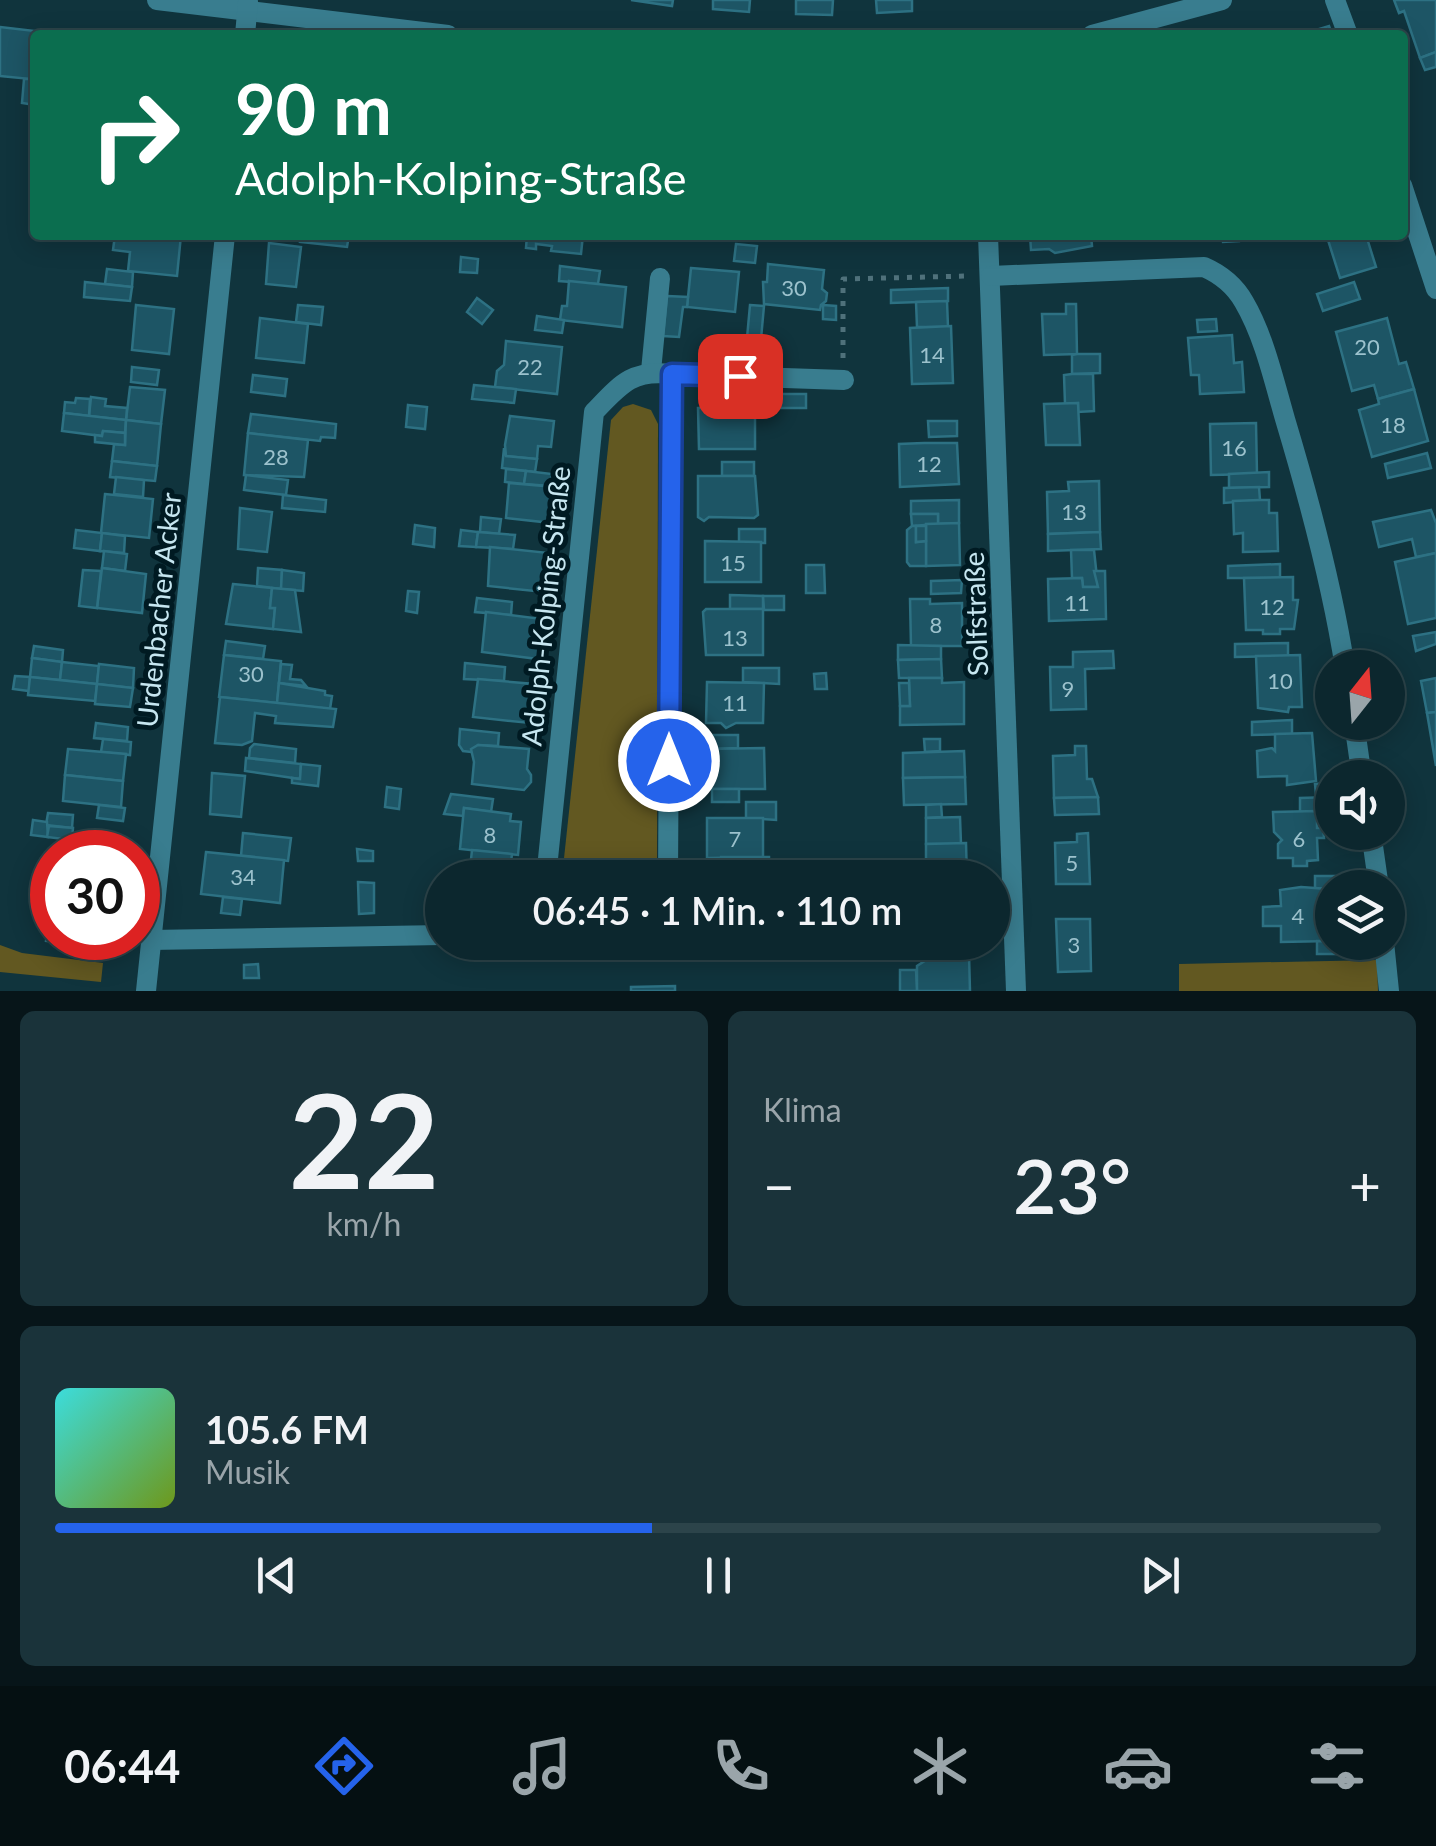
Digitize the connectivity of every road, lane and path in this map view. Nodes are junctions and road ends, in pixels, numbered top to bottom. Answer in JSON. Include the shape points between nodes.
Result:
{"nodes":[{"id":1,"x":157,"y":0,"type":"edge"},
{"id":2,"x":1222,"y":0,"type":"edge"},
{"id":3,"x":1334,"y":0,"type":"edge"},
{"id":4,"x":248,"y":6,"type":"edge"},
{"id":5,"x":414,"y":30,"type":"edge"},
{"id":6,"x":1111,"y":30,"type":"edge"},
{"id":7,"x":1346,"y":30,"type":"edge"},
{"id":8,"x":1408,"y":204,"type":"edge"},
{"id":9,"x":224,"y":240,"type":"edge"},
{"id":10,"x":988,"y":240,"type":"edge"},
{"id":11,"x":991,"y":276,"type":"junction"},
{"id":12,"x":660,"y":278,"type":"dead end"},
{"id":13,"x":1436,"y":289,"type":"edge"},
{"id":14,"x":661,"y":372,"type":"junction"},
{"id":15,"x":844,"y":380,"type":"joint"},
{"id":16,"x":1341,"y":650,"type":"edge"},
{"id":17,"x":160,"y":846,"type":"edge"},
{"id":18,"x":548,"y":860,"type":"edge"},
{"id":19,"x":668,"y":860,"type":"edge"},
{"id":20,"x":425,"y":936,"type":"edge"},
{"id":21,"x":160,"y":940,"type":"edge"},
{"id":22,"x":148,"y":960,"type":"edge"},
{"id":23,"x":1386,"y":960,"type":"edge"},
{"id":24,"x":146,"y":991,"type":"edge"},
{"id":25,"x":1016,"y":991,"type":"edge"},
{"id":26,"x":1389,"y":991,"type":"edge"}],
"edges":[{"from":1,"to":4,"type":"street"},
{"from":2,"to":6,"type":"street"},
{"from":3,"to":7,"type":"street"},
{"from":4,"to":5,"type":"street"},
{"from":8,"to":13,"type":"street"},
{"from":9,"to":17,"type":"street","name":"Urdenbacher Acker"},
{"from":10,"to":11,"type":"street","name":"Solfstraße"},
{"from":11,"to":15,"type":"path","via":[[843,279]]},
{"from":11,"to":16,"type":"street","via":[[1204,267],[1229,283],[1250,315],[1282,408]]},
{"from":11,"to":25,"type":"street","name":"Solfstraße"},
{"from":12,"to":14,"type":"street"},
{"from":14,"to":15,"type":"street"},
{"from":14,"to":18,"type":"street","name":"Adolph-Kolping-Straße","via":[[624,381],[594,412]]},
{"from":14,"to":19,"type":"street"},
{"from":20,"to":21,"type":"street"},
{"from":22,"to":24,"type":"street","name":"Urdenbacher Acker"},
{"from":23,"to":26,"type":"street"}]}
